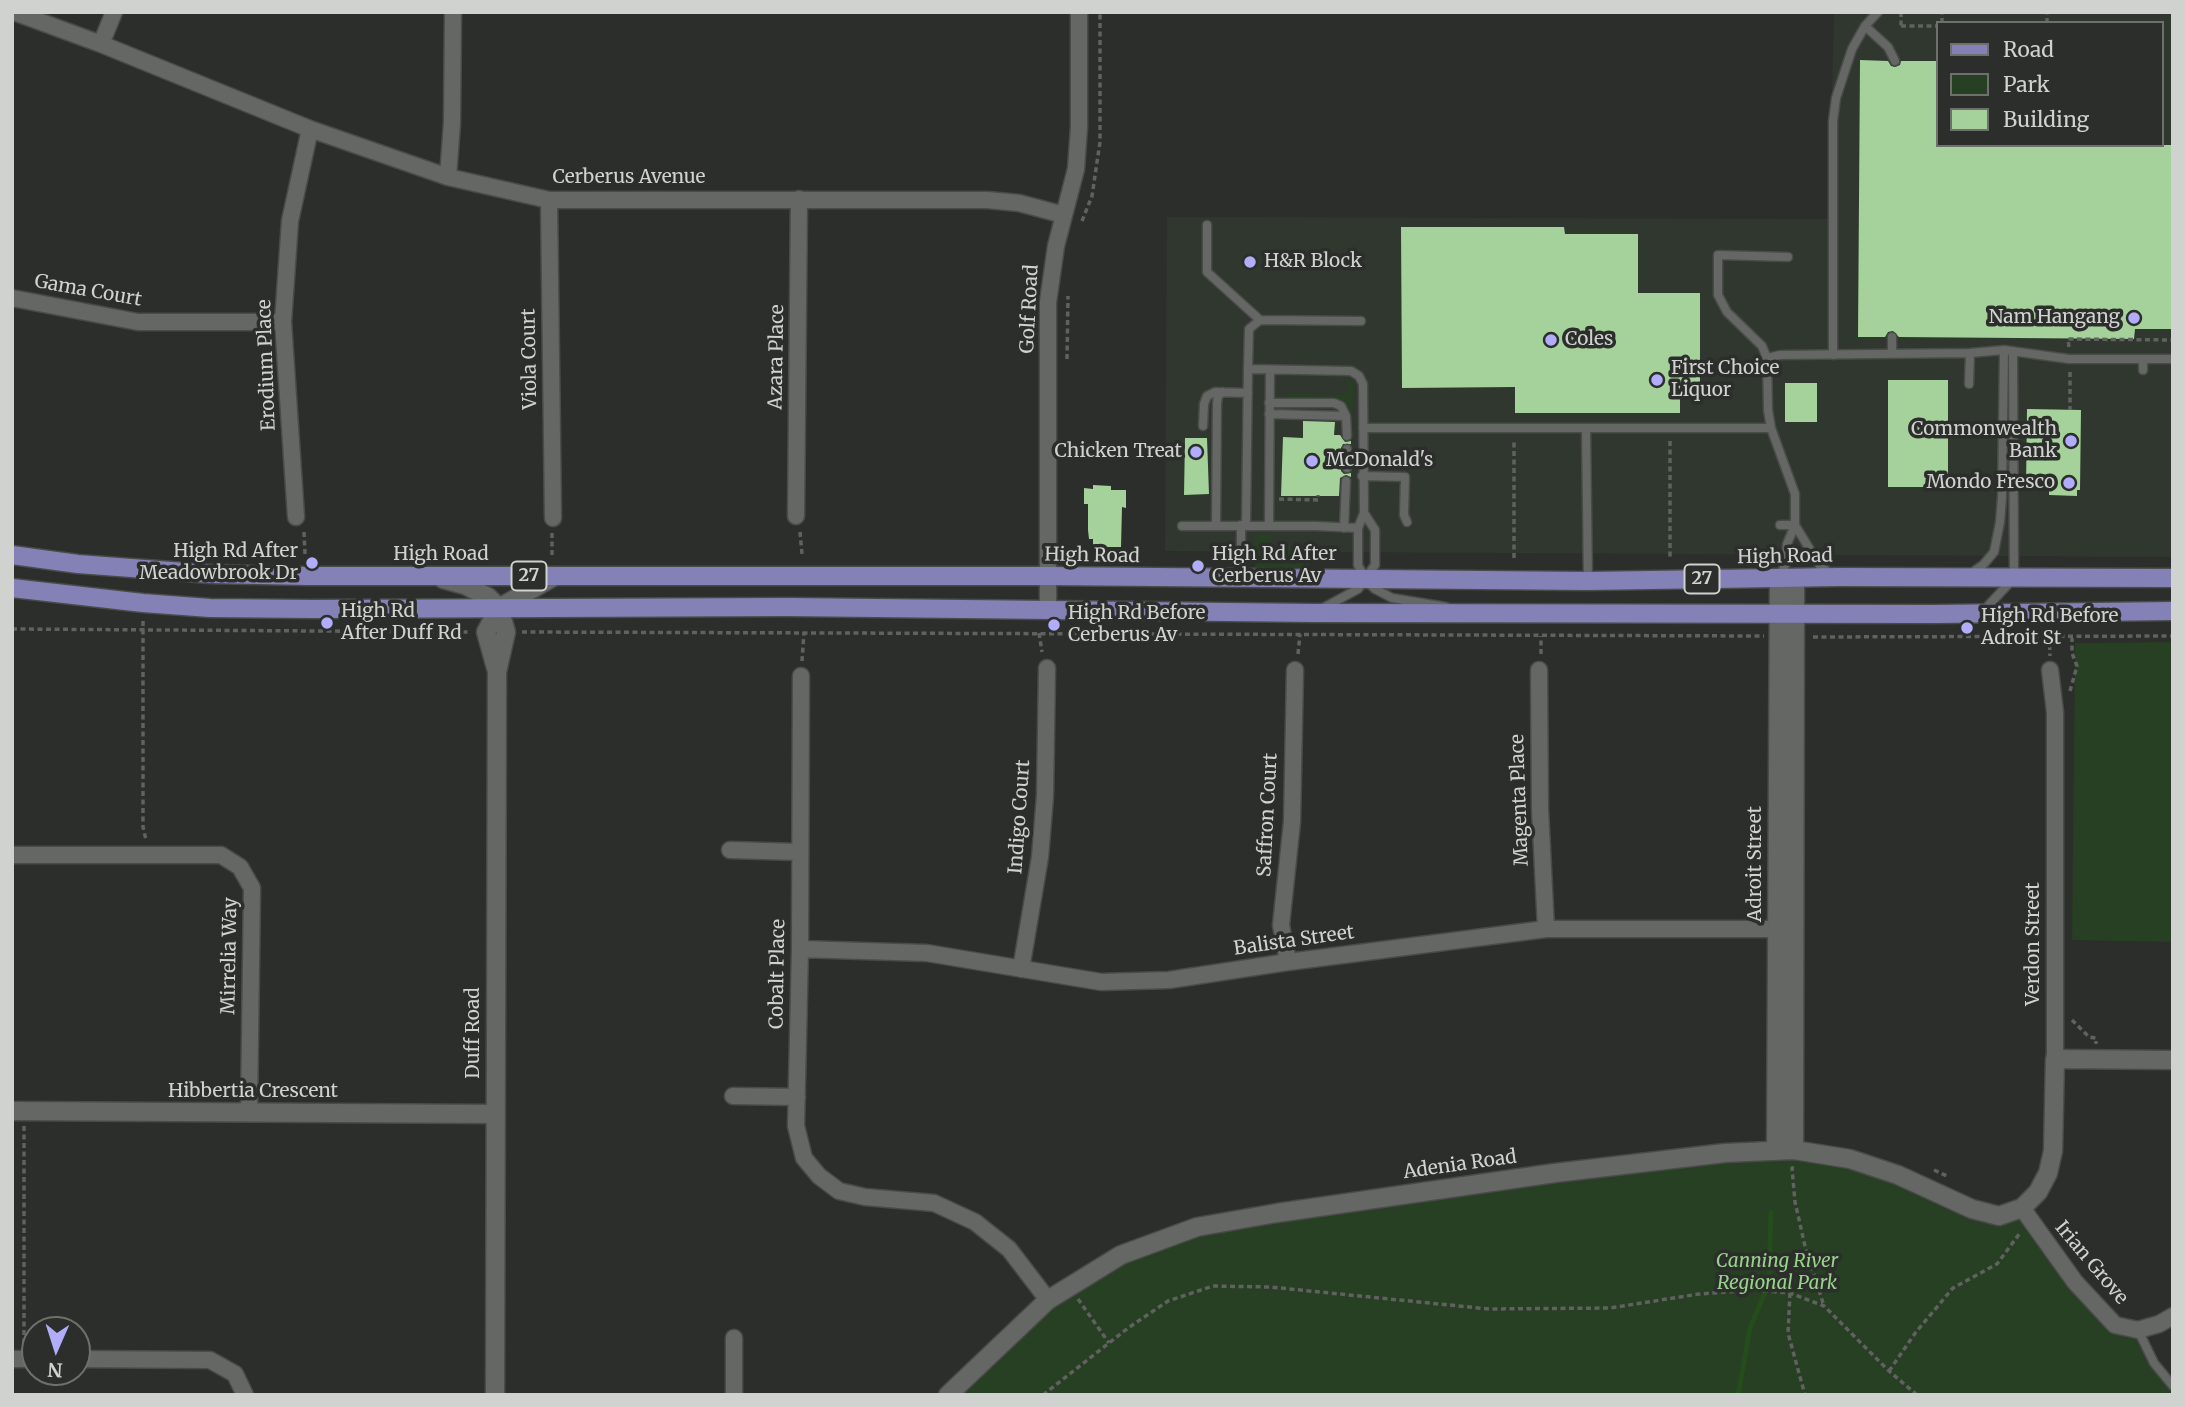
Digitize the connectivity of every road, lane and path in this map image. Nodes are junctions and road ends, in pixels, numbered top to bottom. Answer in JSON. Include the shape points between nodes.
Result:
{"nodes":[{"id":1,"x":14,"y":12,"type":"edge"},
{"id":2,"x":114,"y":12,"type":"edge"},
{"id":3,"x":453,"y":12,"type":"edge"},
{"id":4,"x":1079,"y":12,"type":"edge"},
{"id":5,"x":1100,"y":12,"type":"edge"},
{"id":6,"x":1878,"y":12,"type":"edge"},
{"id":7,"x":1901,"y":12,"type":"edge"},
{"id":8,"x":1937,"y":24,"type":"edge"},
{"id":9,"x":1865,"y":26,"type":"junction"},
{"id":10,"x":101,"y":44,"type":"junction"},
{"id":11,"x":1895,"y":61,"type":"dead end"},
{"id":12,"x":310,"y":129,"type":"junction"},
{"id":13,"x":448,"y":177,"type":"junction"},
{"id":14,"x":799,"y":199,"type":"junction"},
{"id":15,"x":549,"y":200,"type":"junction"},
{"id":16,"x":1064,"y":215,"type":"junction"},
{"id":17,"x":1207,"y":225,"type":"dead end"},
{"id":18,"x":1077,"y":232,"type":"dead end"},
{"id":19,"x":1788,"y":257,"type":"dead end"},
{"id":20,"x":1068,"y":292,"type":"dead end"},
{"id":21,"x":12,"y":298,"type":"edge"},
{"id":22,"x":1261,"y":320,"type":"junction"},
{"id":23,"x":1361,"y":321,"type":"dead end"},
{"id":24,"x":284,"y":322,"type":"junction"},
{"id":25,"x":1892,"y":337,"type":"dead end"},
{"id":26,"x":2068,"y":339,"type":"dead end"},
{"id":27,"x":2173,"y":340,"type":"edge"},
{"id":28,"x":2008,"y":351,"type":"junction"},
{"id":29,"x":1892,"y":353,"type":"junction"},
{"id":30,"x":1970,"y":353,"type":"junction"},
{"id":31,"x":1833,"y":355,"type":"junction"},
{"id":32,"x":1767,"y":358,"type":"junction"},
{"id":33,"x":2098,"y":358,"type":"junction"},
{"id":34,"x":1067,"y":359,"type":"dead end"},
{"id":35,"x":2070,"y":359,"type":"junction"},
{"id":36,"x":2143,"y":359,"type":"junction"},
{"id":37,"x":2173,"y":359,"type":"edge"},
{"id":38,"x":1248,"y":369,"type":"junction"},
{"id":39,"x":1270,"y":370,"type":"junction"},
{"id":40,"x":2098,"y":370,"type":"dead end"},
{"id":41,"x":2143,"y":370,"type":"dead end"},
{"id":42,"x":1969,"y":384,"type":"dead end"},
{"id":43,"x":1223,"y":392,"type":"junction"},
{"id":44,"x":1248,"y":393,"type":"junction"},
{"id":45,"x":1269,"y":403,"type":"junction"},
{"id":46,"x":2070,"y":410,"type":"dead end"},
{"id":47,"x":1269,"y":414,"type":"junction"},
{"id":48,"x":1346,"y":416,"type":"junction"},
{"id":49,"x":1203,"y":426,"type":"dead end"},
{"id":50,"x":1363,"y":428,"type":"junction"},
{"id":51,"x":1514,"y":428,"type":"junction"},
{"id":52,"x":1771,"y":428,"type":"junction"},
{"id":53,"x":1586,"y":429,"type":"junction"},
{"id":54,"x":1670,"y":429,"type":"junction"},
{"id":55,"x":1347,"y":436,"type":"dead end"},
{"id":56,"x":1347,"y":449,"type":"dead end"},
{"id":57,"x":1347,"y":468,"type":"dead end"},
{"id":58,"x":1362,"y":476,"type":"junction"},
{"id":59,"x":1362,"y":487,"type":"junction"},
{"id":60,"x":1318,"y":495,"type":"dead end"},
{"id":61,"x":1279,"y":497,"type":"dead end"},
{"id":62,"x":1364,"y":513,"type":"junction"},
{"id":63,"x":796,"y":516,"type":"joint"},
{"id":64,"x":296,"y":517,"type":"joint"},
{"id":65,"x":553,"y":518,"type":"dead end"},
{"id":66,"x":1407,"y":522,"type":"dead end"},
{"id":67,"x":1216,"y":525,"type":"junction"},
{"id":68,"x":1243,"y":525,"type":"junction"},
{"id":69,"x":1269,"y":525,"type":"junction"},
{"id":70,"x":1795,"y":525,"type":"junction"},
{"id":71,"x":1182,"y":526,"type":"dead end"},
{"id":72,"x":1780,"y":526,"type":"dead end"},
{"id":73,"x":1344,"y":528,"type":"junction"},
{"id":74,"x":1358,"y":528,"type":"junction"},
{"id":75,"x":305,"y":554,"type":"dead end"},
{"id":76,"x":802,"y":554,"type":"dead end"},
{"id":77,"x":12,"y":555,"type":"edge"},
{"id":78,"x":1514,"y":558,"type":"dead end"},
{"id":79,"x":1670,"y":559,"type":"dead end"},
{"id":80,"x":433,"y":576,"type":"junction"},
{"id":81,"x":555,"y":576,"type":"junction"},
{"id":82,"x":1048,"y":576,"type":"junction"},
{"id":83,"x":1839,"y":577,"type":"junction"},
{"id":84,"x":1787,"y":578,"type":"junction"},
{"id":85,"x":1965,"y":578,"type":"junction"},
{"id":86,"x":2014,"y":578,"type":"junction"},
{"id":87,"x":2173,"y":578,"type":"edge"},
{"id":88,"x":1241,"y":579,"type":"junction"},
{"id":89,"x":1366,"y":579,"type":"junction"},
{"id":90,"x":1588,"y":581,"type":"junction"},
{"id":91,"x":12,"y":588,"type":"edge"},
{"id":92,"x":143,"y":603,"type":"junction"},
{"id":93,"x":499,"y":608,"type":"junction"},
{"id":94,"x":1048,"y":610,"type":"junction"},
{"id":95,"x":2173,"y":611,"type":"edge"},
{"id":96,"x":1314,"y":612,"type":"junction"},
{"id":97,"x":1472,"y":613,"type":"junction"},
{"id":98,"x":1786,"y":614,"type":"junction"},
{"id":99,"x":1980,"y":614,"type":"junction"},
{"id":100,"x":12,"y":629,"type":"edge"},
{"id":101,"x":143,"y":630,"type":"junction"},
{"id":102,"x":486,"y":632,"type":"junction"},
{"id":103,"x":506,"y":632,"type":"junction"},
{"id":104,"x":804,"y":632,"type":"junction"},
{"id":105,"x":1813,"y":636,"type":"junction"},
{"id":106,"x":2173,"y":636,"type":"edge"},
{"id":107,"x":1793,"y":638,"type":"junction"},
{"id":108,"x":1047,"y":668,"type":"dead end"},
{"id":109,"x":1295,"y":670,"type":"dead end"},
{"id":110,"x":1539,"y":670,"type":"dead end"},
{"id":111,"x":2050,"y":670,"type":"dead end"},
{"id":112,"x":496,"y":671,"type":"junction"},
{"id":113,"x":801,"y":676,"type":"joint"},
{"id":114,"x":730,"y":850,"type":"dead end"},
{"id":115,"x":799,"y":852,"type":"junction"},
{"id":116,"x":12,"y":855,"type":"edge"},
{"id":117,"x":150,"y":856,"type":"junction"},
{"id":118,"x":1546,"y":929,"type":"junction"},
{"id":119,"x":1786,"y":929,"type":"junction"},
{"id":120,"x":800,"y":949,"type":"junction"},
{"id":121,"x":1288,"y":962,"type":"junction"},
{"id":122,"x":1021,"y":969,"type":"junction"},
{"id":123,"x":2055,"y":1059,"type":"junction"},
{"id":124,"x":2173,"y":1060,"type":"edge"},
{"id":125,"x":733,"y":1096,"type":"dead end"},
{"id":126,"x":797,"y":1097,"type":"junction"},
{"id":127,"x":18,"y":1111,"type":"edge"},
{"id":128,"x":248,"y":1113,"type":"junction"},
{"id":129,"x":494,"y":1114,"type":"junction"},
{"id":130,"x":1785,"y":1150,"type":"junction"},
{"id":131,"x":1929,"y":1168,"type":"dead end"},
{"id":132,"x":1805,"y":1169,"type":"dead end"},
{"id":133,"x":1951,"y":1178,"type":"dead end"},
{"id":134,"x":2022,"y":1208,"type":"junction"},
{"id":135,"x":1069,"y":1286,"type":"junction"},
{"id":136,"x":1790,"y":1293,"type":"junction"},
{"id":137,"x":1048,"y":1300,"type":"junction"},
{"id":138,"x":1824,"y":1306,"type":"junction"},
{"id":139,"x":23,"y":1316,"type":"edge"},
{"id":140,"x":2173,"y":1316,"type":"edge"},
{"id":141,"x":2138,"y":1330,"type":"junction"},
{"id":142,"x":734,"y":1338,"type":"dead end"},
{"id":143,"x":1109,"y":1343,"type":"junction"},
{"id":144,"x":91,"y":1359,"type":"edge"},
{"id":145,"x":2173,"y":1386,"type":"edge"},
{"id":146,"x":245,"y":1395,"type":"edge"},
{"id":147,"x":495,"y":1395,"type":"edge"},
{"id":148,"x":734,"y":1395,"type":"edge"},
{"id":149,"x":948,"y":1395,"type":"edge"},
{"id":150,"x":1043,"y":1395,"type":"edge"},
{"id":151,"x":1805,"y":1395,"type":"edge"},
{"id":152,"x":1917,"y":1395,"type":"edge"}],
"edges":[{"from":1,"to":10,"type":"street","name":"Cerberus Avenue"},
{"from":2,"to":10,"type":"street"},
{"from":3,"to":13,"type":"street"},
{"from":4,"to":16,"type":"street","name":"Golf Road","via":[[1078,148]]},
{"from":5,"to":18,"type":"path","via":[[1097,172]]},
{"from":6,"to":9,"type":"lane"},
{"from":7,"to":8,"type":"path","via":[[1901,27]]},
{"from":9,"to":11,"type":"lane","via":[[1888,47]]},
{"from":9,"to":31,"type":"lane","via":[[1843,69],[1833,121]]},
{"from":10,"to":12,"type":"street","name":"Cerberus Avenue"},
{"from":12,"to":13,"type":"street","name":"Cerberus Avenue"},
{"from":12,"to":24,"type":"street","name":"Erodium Place","via":[[290,221]]},
{"from":13,"to":15,"type":"street","name":"Cerberus Avenue"},
{"from":14,"to":15,"type":"street","name":"Cerberus Avenue"},
{"from":14,"to":16,"type":"street","name":"Cerberus Avenue","via":[[988,200]]},
{"from":14,"to":63,"type":"street","name":"Azara Place"},
{"from":15,"to":65,"type":"street","name":"Viola Court"},
{"from":16,"to":82,"type":"street","name":"Golf Road","via":[[1048,302]]},
{"from":17,"to":22,"type":"lane","via":[[1207,272]]},
{"from":19,"to":32,"type":"lane","via":[[1718,255],[1718,295]]},
{"from":20,"to":34,"type":"path"},
{"from":21,"to":24,"type":"street","name":"Gama Court","via":[[138,322]]},
{"from":22,"to":23,"type":"lane"},
{"from":22,"to":38,"type":"lane","via":[[1249,329]]},
{"from":24,"to":64,"type":"street","name":"Erodium Place"},
{"from":25,"to":29,"type":"lane"},
{"from":26,"to":27,"type":"path"},
{"from":28,"to":30,"type":"lane"},
{"from":28,"to":35,"type":"lane"},
{"from":28,"to":85,"type":"lane","via":[[1998,531],[1990,559]]},
{"from":28,"to":86,"type":"lane"},
{"from":29,"to":30,"type":"lane"},
{"from":29,"to":31,"type":"lane"},
{"from":30,"to":42,"type":"lane"},
{"from":31,"to":32,"type":"lane"},
{"from":32,"to":52,"type":"lane"},
{"from":33,"to":35,"type":"lane"},
{"from":33,"to":36,"type":"lane"},
{"from":33,"to":40,"type":"lane"},
{"from":35,"to":46,"type":"path"},
{"from":36,"to":37,"type":"lane"},
{"from":36,"to":41,"type":"lane"},
{"from":38,"to":39,"type":"lane"},
{"from":38,"to":44,"type":"lane"},
{"from":39,"to":45,"type":"lane"},
{"from":39,"to":50,"type":"lane","via":[[1351,371],[1363,384]]},
{"from":43,"to":44,"type":"lane"},
{"from":43,"to":49,"type":"lane","via":[[1207,396]]},
{"from":43,"to":67,"type":"lane","via":[[1217,404]]},
{"from":44,"to":68,"type":"lane"},
{"from":45,"to":47,"type":"lane"},
{"from":45,"to":48,"type":"lane","via":[[1334,403]]},
{"from":47,"to":48,"type":"lane"},
{"from":47,"to":69,"type":"lane"},
{"from":48,"to":55,"type":"lane"},
{"from":50,"to":51,"type":"lane"},
{"from":50,"to":58,"type":"lane"},
{"from":51,"to":53,"type":"lane"},
{"from":51,"to":78,"type":"path"},
{"from":52,"to":54,"type":"lane"},
{"from":52,"to":70,"type":"lane","via":[[1795,494]]},
{"from":53,"to":54,"type":"lane"},
{"from":53,"to":90,"type":"lane"},
{"from":54,"to":79,"type":"path"},
{"from":56,"to":57,"type":"lane"},
{"from":58,"to":59,"type":"lane"},
{"from":58,"to":66,"type":"lane","via":[[1405,477]]},
{"from":59,"to":62,"type":"lane"},
{"from":59,"to":73,"type":"lane","via":[[1346,484]]},
{"from":60,"to":61,"type":"path","via":[[1318,500]]},
{"from":62,"to":74,"type":"lane"},
{"from":62,"to":89,"type":"lane","via":[[1375,530],[1375,565]]},
{"from":63,"to":76,"type":"path"},
{"from":64,"to":75,"type":"path","via":[[305,535]]},
{"from":67,"to":68,"type":"lane"},
{"from":67,"to":71,"type":"lane"},
{"from":68,"to":69,"type":"lane"},
{"from":68,"to":88,"type":"lane"},
{"from":69,"to":73,"type":"lane"},
{"from":70,"to":72,"type":"lane"},
{"from":70,"to":83,"type":"lane","via":[[1820,566]]},
{"from":70,"to":84,"type":"lane","via":[[1787,544]]},
{"from":73,"to":74,"type":"lane"},
{"from":74,"to":89,"type":"lane","via":[[1358,565]]},
{"from":77,"to":80,"type":"main road","name":"High Road","number":"27","via":[[211,575]]},
{"from":80,"to":81,"type":"main road","name":"High Road","number":"27"},
{"from":80,"to":93,"type":"street","via":[[465,585]]},
{"from":81,"to":82,"type":"main road","name":"High Road","number":"27"},
{"from":81,"to":93,"type":"street"},
{"from":82,"to":88,"type":"main road","name":"High Road","number":"27"},
{"from":82,"to":94,"type":"street","name":"Golf Road"},
{"from":83,"to":84,"type":"main road","name":"High Road","number":"27"},
{"from":83,"to":85,"type":"main road","name":"High Road","number":"27"},
{"from":84,"to":90,"type":"main road","name":"High Road","number":"27"},
{"from":84,"to":98,"type":"street","name":"Adroit Street"},
{"from":85,"to":86,"type":"main road","name":"High Road","number":"27"},
{"from":86,"to":87,"type":"main road","name":"High Road","number":"27"},
{"from":86,"to":99,"type":"lane"},
{"from":88,"to":89,"type":"main road","name":"High Road","number":"27"},
{"from":89,"to":90,"type":"main road","name":"High Road","number":"27"},
{"from":89,"to":96,"type":"lane","via":[[1358,589]]},
{"from":89,"to":97,"type":"lane","via":[[1392,598]]},
{"from":91,"to":92,"type":"main road","number":"27"},
{"from":92,"to":93,"type":"main road","number":"27","via":[[210,608]]},
{"from":92,"to":101,"type":"path"},
{"from":93,"to":94,"type":"main road","number":"27"},
{"from":93,"to":102,"type":"street"},
{"from":93,"to":103,"type":"street"},
{"from":94,"to":96,"type":"main road","number":"27"},
{"from":95,"to":99,"type":"main road","number":"27"},
{"from":96,"to":97,"type":"main road","number":"27"},
{"from":97,"to":98,"type":"main road","number":"27"},
{"from":98,"to":99,"type":"main road","number":"27"},
{"from":98,"to":107,"type":"street","name":"Adroit Street"},
{"from":100,"to":101,"type":"path"},
{"from":101,"to":102,"type":"path"},
{"from":101,"to":117,"type":"path","via":[[143,827]]},
{"from":102,"to":112,"type":"street","name":"Duff Road"},
{"from":103,"to":104,"type":"path"},
{"from":103,"to":112,"type":"street","name":"Duff Road"},
{"from":104,"to":107,"type":"path"},
{"from":104,"to":113,"type":"path"},
{"from":105,"to":106,"type":"path"},
{"from":105,"to":107,"type":"path"},
{"from":105,"to":107,"type":"path"},
{"from":107,"to":119,"type":"street","name":"Adroit Street"},
{"from":108,"to":122,"type":"street","name":"Indigo Court","via":[[1040,857]]},
{"from":109,"to":121,"type":"street","name":"Saffron Court","via":[[1292,822],[1281,925]]},
{"from":110,"to":118,"type":"street","name":"Magenta Place"},
{"from":111,"to":123,"type":"street","name":"Verdon Street","via":[[2055,712]]},
{"from":112,"to":129,"type":"street","name":"Duff Road"},
{"from":113,"to":115,"type":"street","name":"Cobalt Place"},
{"from":114,"to":115,"type":"street"},
{"from":115,"to":120,"type":"street","name":"Cobalt Place"},
{"from":116,"to":117,"type":"street","name":"Mirrelia Way"},
{"from":117,"to":128,"type":"street","name":"Mirrelia Way","via":[[221,855],[240,867],[252,888]]},
{"from":118,"to":119,"type":"street","name":"Balista Street"},
{"from":118,"to":121,"type":"street","name":"Balista Street"},
{"from":119,"to":130,"type":"street","name":"Adroit Street"},
{"from":120,"to":122,"type":"street","name":"Balista Street","via":[[927,953]]},
{"from":120,"to":126,"type":"street","name":"Cobalt Place"},
{"from":121,"to":122,"type":"street","name":"Balista Street","via":[[1169,980],[1101,982]]},
{"from":123,"to":124,"type":"street"},
{"from":123,"to":134,"type":"street","name":"Verdon Street","via":[[2053,1151],[2038,1192]]},
{"from":125,"to":126,"type":"street"},
{"from":126,"to":137,"type":"street","name":"Cobalt Place","via":[[796,1126],[804,1158],[819,1176],[839,1191],[934,1203],[975,1222],[1009,1249]]},
{"from":127,"to":128,"type":"street","name":"Hibbertia Crescent"},
{"from":127,"to":139,"type":"path"},
{"from":128,"to":129,"type":"street","name":"Hibbertia Crescent"},
{"from":129,"to":147,"type":"street","name":"Duff Road"},
{"from":130,"to":134,"type":"street","name":"Adenia Road","via":[[1860,1163],[1998,1216]]},
{"from":130,"to":135,"type":"street","name":"Adenia Road","via":[[1555,1172],[1197,1227],[1121,1255]]},
{"from":131,"to":133,"type":"path"},
{"from":132,"to":138,"type":"path","via":[[1792,1168],[1795,1202]]},
{"from":134,"to":141,"type":"street","name":"Irian Grove","via":[[2075,1282],[2115,1325]]},
{"from":135,"to":137,"type":"street","name":"Adenia Road"},
{"from":135,"to":143,"type":"path"},
{"from":136,"to":138,"type":"path"},
{"from":136,"to":143,"type":"path","via":[[1699,1294],[1610,1308],[1489,1309],[1270,1287],[1213,1286],[1168,1301]]},
{"from":136,"to":151,"type":"path","via":[[1788,1333]]},
{"from":137,"to":149,"type":"street","name":"Adenia Road"},
{"from":138,"to":152,"type":"path"},
{"from":140,"to":141,"type":"street"},
{"from":141,"to":145,"type":"lane","via":[[2154,1363]]},
{"from":142,"to":148,"type":"street"},
{"from":143,"to":150,"type":"path"},
{"from":144,"to":146,"type":"street","via":[[210,1360],[235,1374]]}]}
